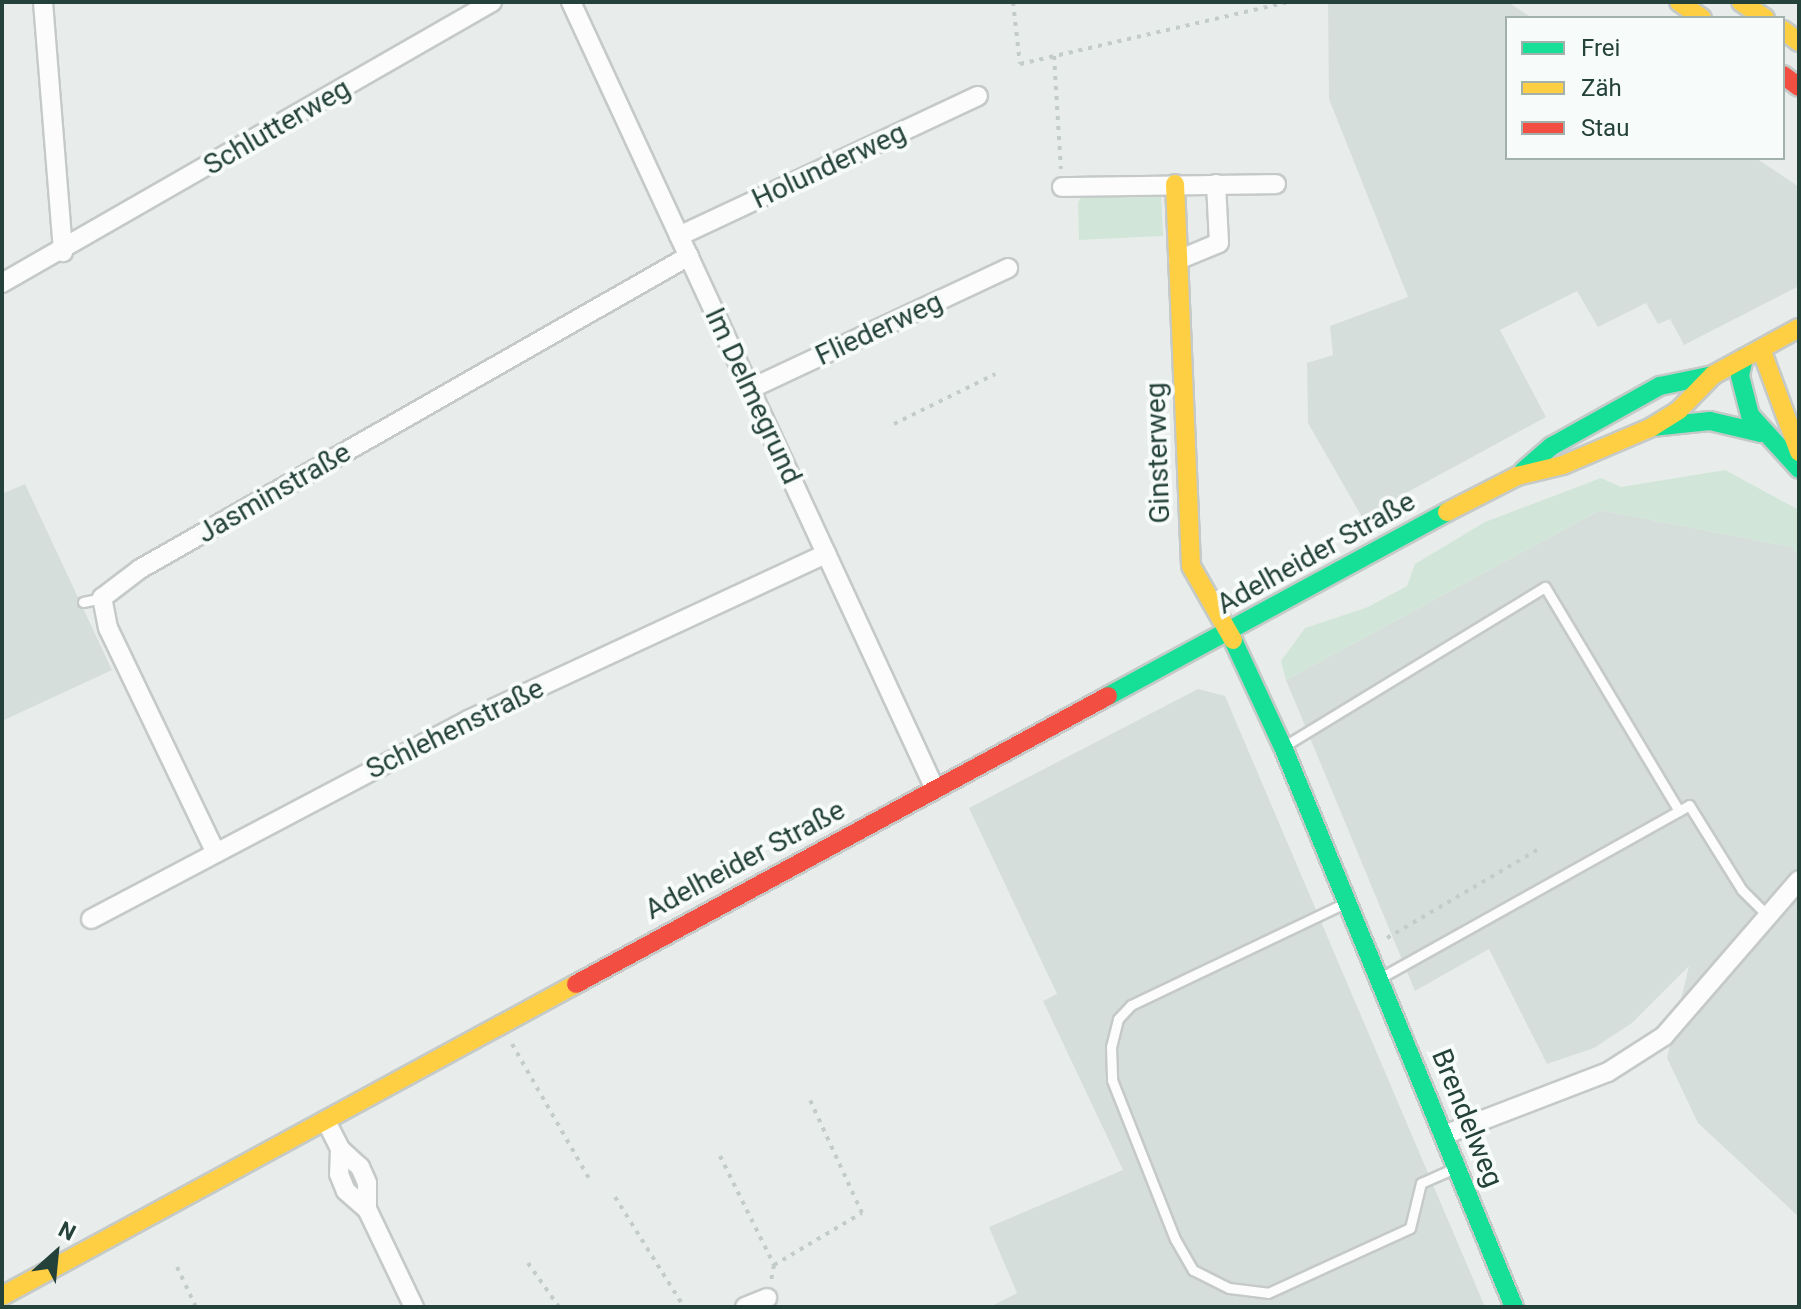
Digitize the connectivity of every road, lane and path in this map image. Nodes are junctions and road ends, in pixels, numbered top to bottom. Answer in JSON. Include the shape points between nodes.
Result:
{"nodes":[{"id":1,"x":43,"y":2,"type":"edge"},
{"id":2,"x":492,"y":2,"type":"edge"},
{"id":3,"x":571,"y":2,"type":"edge"},
{"id":4,"x":1013,"y":2,"type":"edge"},
{"id":5,"x":1289,"y":2,"type":"edge"},
{"id":6,"x":1679,"y":2,"type":"edge"},
{"id":7,"x":1741,"y":2,"type":"edge"},
{"id":8,"x":1699,"y":16,"type":"edge"},
{"id":9,"x":1762,"y":16,"type":"edge"},
{"id":10,"x":1054,"y":56,"type":"junction"},
{"id":11,"x":978,"y":96,"type":"dead end"},
{"id":12,"x":1175,"y":184,"type":"junction"},
{"id":13,"x":1216,"y":184,"type":"junction"},
{"id":14,"x":1276,"y":184,"type":"dead end"},
{"id":15,"x":1062,"y":187,"type":"joint"},
{"id":16,"x":679,"y":236,"type":"junction"},
{"id":17,"x":63,"y":252,"type":"junction"},
{"id":18,"x":689,"y":256,"type":"junction"},
{"id":19,"x":1178,"y":260,"type":"junction"},
{"id":20,"x":1008,"y":268,"type":"dead end"},
{"id":21,"x":2,"y":283,"type":"edge"},
{"id":22,"x":1799,"y":328,"type":"edge"},
{"id":23,"x":1752,"y":353,"type":"junction"},
{"id":24,"x":995,"y":374,"type":"dead end"},
{"id":25,"x":1713,"y":375,"type":"junction"},
{"id":26,"x":750,"y":389,"type":"junction"},
{"id":27,"x":894,"y":424,"type":"dead end"},
{"id":28,"x":1652,"y":427,"type":"junction"},
{"id":29,"x":1761,"y":433,"type":"junction"},
{"id":30,"x":1552,"y":446,"type":"junction"},
{"id":31,"x":1799,"y":452,"type":"edge"},
{"id":32,"x":1563,"y":465,"type":"junction"},
{"id":33,"x":1799,"y":469,"type":"edge"},
{"id":34,"x":1517,"y":476,"type":"junction"},
{"id":35,"x":826,"y":554,"type":"junction"},
{"id":36,"x":102,"y":598,"type":"junction"},
{"id":37,"x":83,"y":602,"type":"dead end"},
{"id":38,"x":1230,"y":633,"type":"junction"},
{"id":39,"x":1283,"y":747,"type":"junction"},
{"id":40,"x":935,"y":789,"type":"junction"},
{"id":41,"x":1679,"y":811,"type":"junction"},
{"id":42,"x":214,"y":849,"type":"junction"},
{"id":43,"x":1539,"y":849,"type":"dead end"},
{"id":44,"x":1799,"y":880,"type":"edge"},
{"id":45,"x":1348,"y":902,"type":"junction"},
{"id":46,"x":1768,"y":916,"type":"junction"},
{"id":47,"x":91,"y":919,"type":"dead end"},
{"id":48,"x":1368,"y":950,"type":"junction"},
{"id":49,"x":1380,"y":978,"type":"junction"},
{"id":50,"x":501,"y":1025,"type":"junction"},
{"id":51,"x":810,"y":1100,"type":"dead end"},
{"id":52,"x":326,"y":1121,"type":"junction"},
{"id":53,"x":1444,"y":1135,"type":"junction"},
{"id":54,"x":720,"y":1156,"type":"dead end"},
{"id":55,"x":1457,"y":1167,"type":"junction"},
{"id":56,"x":590,"y":1180,"type":"dead end"},
{"id":57,"x":615,"y":1197,"type":"dead end"},
{"id":58,"x":528,"y":1263,"type":"dead end"},
{"id":59,"x":774,"y":1265,"type":"junction"},
{"id":60,"x":177,"y":1267,"type":"dead end"},
{"id":61,"x":2,"y":1296,"type":"edge"},
{"id":62,"x":767,"y":1298,"type":"joint"},
{"id":63,"x":196,"y":1307,"type":"edge"},
{"id":64,"x":414,"y":1307,"type":"edge"},
{"id":65,"x":559,"y":1307,"type":"edge"},
{"id":66,"x":684,"y":1307,"type":"edge"},
{"id":67,"x":745,"y":1307,"type":"edge"},
{"id":68,"x":1514,"y":1307,"type":"edge"}],
"edges":[{"from":1,"to":17,"type":"street"},
{"from":2,"to":17,"type":"street","name":"Schlutterweg"},
{"from":3,"to":16,"type":"street","name":"Im Delmegrund"},
{"from":4,"to":10,"type":"path","via":[[1020,64]]},
{"from":5,"to":10,"type":"path"},
{"from":6,"to":8,"type":"main road"},
{"from":7,"to":9,"type":"main road"},
{"from":10,"to":15,"type":"path"},
{"from":11,"to":16,"type":"street","name":"Holunderweg"},
{"from":12,"to":13,"type":"street"},
{"from":12,"to":15,"type":"street"},
{"from":12,"to":19,"type":"main road","name":"Ginsterweg"},
{"from":13,"to":14,"type":"street"},
{"from":13,"to":19,"type":"street","via":[[1219,243]]},
{"from":16,"to":18,"type":"street","name":"Im Delmegrund"},
{"from":17,"to":21,"type":"street","name":"Schlutterweg"},
{"from":18,"to":26,"type":"street","name":"Im Delmegrund"},
{"from":18,"to":36,"type":"street","name":"Jasminstraße","via":[[140,569]]},
{"from":19,"to":38,"type":"main road","name":"Ginsterweg","via":[[1191,566]]},
{"from":20,"to":26,"type":"street","name":"Fliederweg"},
{"from":22,"to":23,"type":"main road","name":"Adelheider Straße"},
{"from":23,"to":25,"type":"main road","name":"Adelheider Straße"},
{"from":23,"to":29,"type":"main road","via":[[1742,392]]},
{"from":23,"to":31,"type":"main road"},
{"from":24,"to":27,"type":"path"},
{"from":25,"to":28,"type":"main road","name":"Adelheider Straße","via":[[1679,410]]},
{"from":25,"to":30,"type":"main road","name":"Adelheider Straße","via":[[1660,386]]},
{"from":26,"to":35,"type":"street","name":"Im Delmegrund"},
{"from":28,"to":29,"type":"main road","via":[[1710,421]]},
{"from":28,"to":32,"type":"main road","name":"Adelheider Straße"},
{"from":29,"to":33,"type":"main road"},
{"from":30,"to":32,"type":"lane"},
{"from":30,"to":34,"type":"main road","name":"Adelheider Straße"},
{"from":32,"to":34,"type":"main road","name":"Adelheider Straße"},
{"from":34,"to":38,"type":"main road","name":"Adelheider Straße"},
{"from":35,"to":40,"type":"street","name":"Im Delmegrund"},
{"from":35,"to":42,"type":"street","name":"Schlehenstraße","via":[[468,720]]},
{"from":36,"to":37,"type":"lane"},
{"from":36,"to":42,"type":"street","via":[[108,628]]},
{"from":38,"to":39,"type":"main road","name":"Brendelweg"},
{"from":38,"to":40,"type":"main road","name":"Adelheider Straße"},
{"from":39,"to":41,"type":"lane","via":[[1545,587]]},
{"from":39,"to":45,"type":"main road","name":"Brendelweg"},
{"from":40,"to":50,"type":"main road","name":"Adelheider Straße"},
{"from":41,"to":46,"type":"lane","via":[[1689,805],[1742,890]]},
{"from":41,"to":49,"type":"lane"},
{"from":42,"to":47,"type":"street","name":"Schlehenstraße"},
{"from":43,"to":48,"type":"path"},
{"from":44,"to":46,"type":"street"},
{"from":45,"to":48,"type":"main road","name":"Brendelweg"},
{"from":45,"to":55,"type":"lane","via":[[1131,1005],[1118,1019],[1111,1047],[1112,1080],[1175,1239],[1193,1270],[1229,1288],[1268,1293],[1410,1228],[1421,1183]]},
{"from":46,"to":53,"type":"street","via":[[1664,1036],[1608,1072]]},
{"from":48,"to":49,"type":"main road","name":"Brendelweg"},
{"from":49,"to":53,"type":"main road","name":"Brendelweg"},
{"from":50,"to":52,"type":"main road","name":"Adelheider Straße"},
{"from":50,"to":56,"type":"path"},
{"from":51,"to":59,"type":"path","via":[[862,1213]]},
{"from":52,"to":61,"type":"main road","name":"Adelheider Straße"},
{"from":52,"to":64,"type":"street","via":[[340,1149],[339,1174],[346,1191],[367,1209]]},
{"from":53,"to":55,"type":"main road","name":"Brendelweg"},
{"from":54,"to":59,"type":"path"},
{"from":55,"to":68,"type":"main road","name":"Brendelweg"},
{"from":57,"to":66,"type":"path"},
{"from":58,"to":65,"type":"path"},
{"from":59,"to":62,"type":"path"},
{"from":60,"to":63,"type":"path"},
{"from":62,"to":67,"type":"street"}]}
